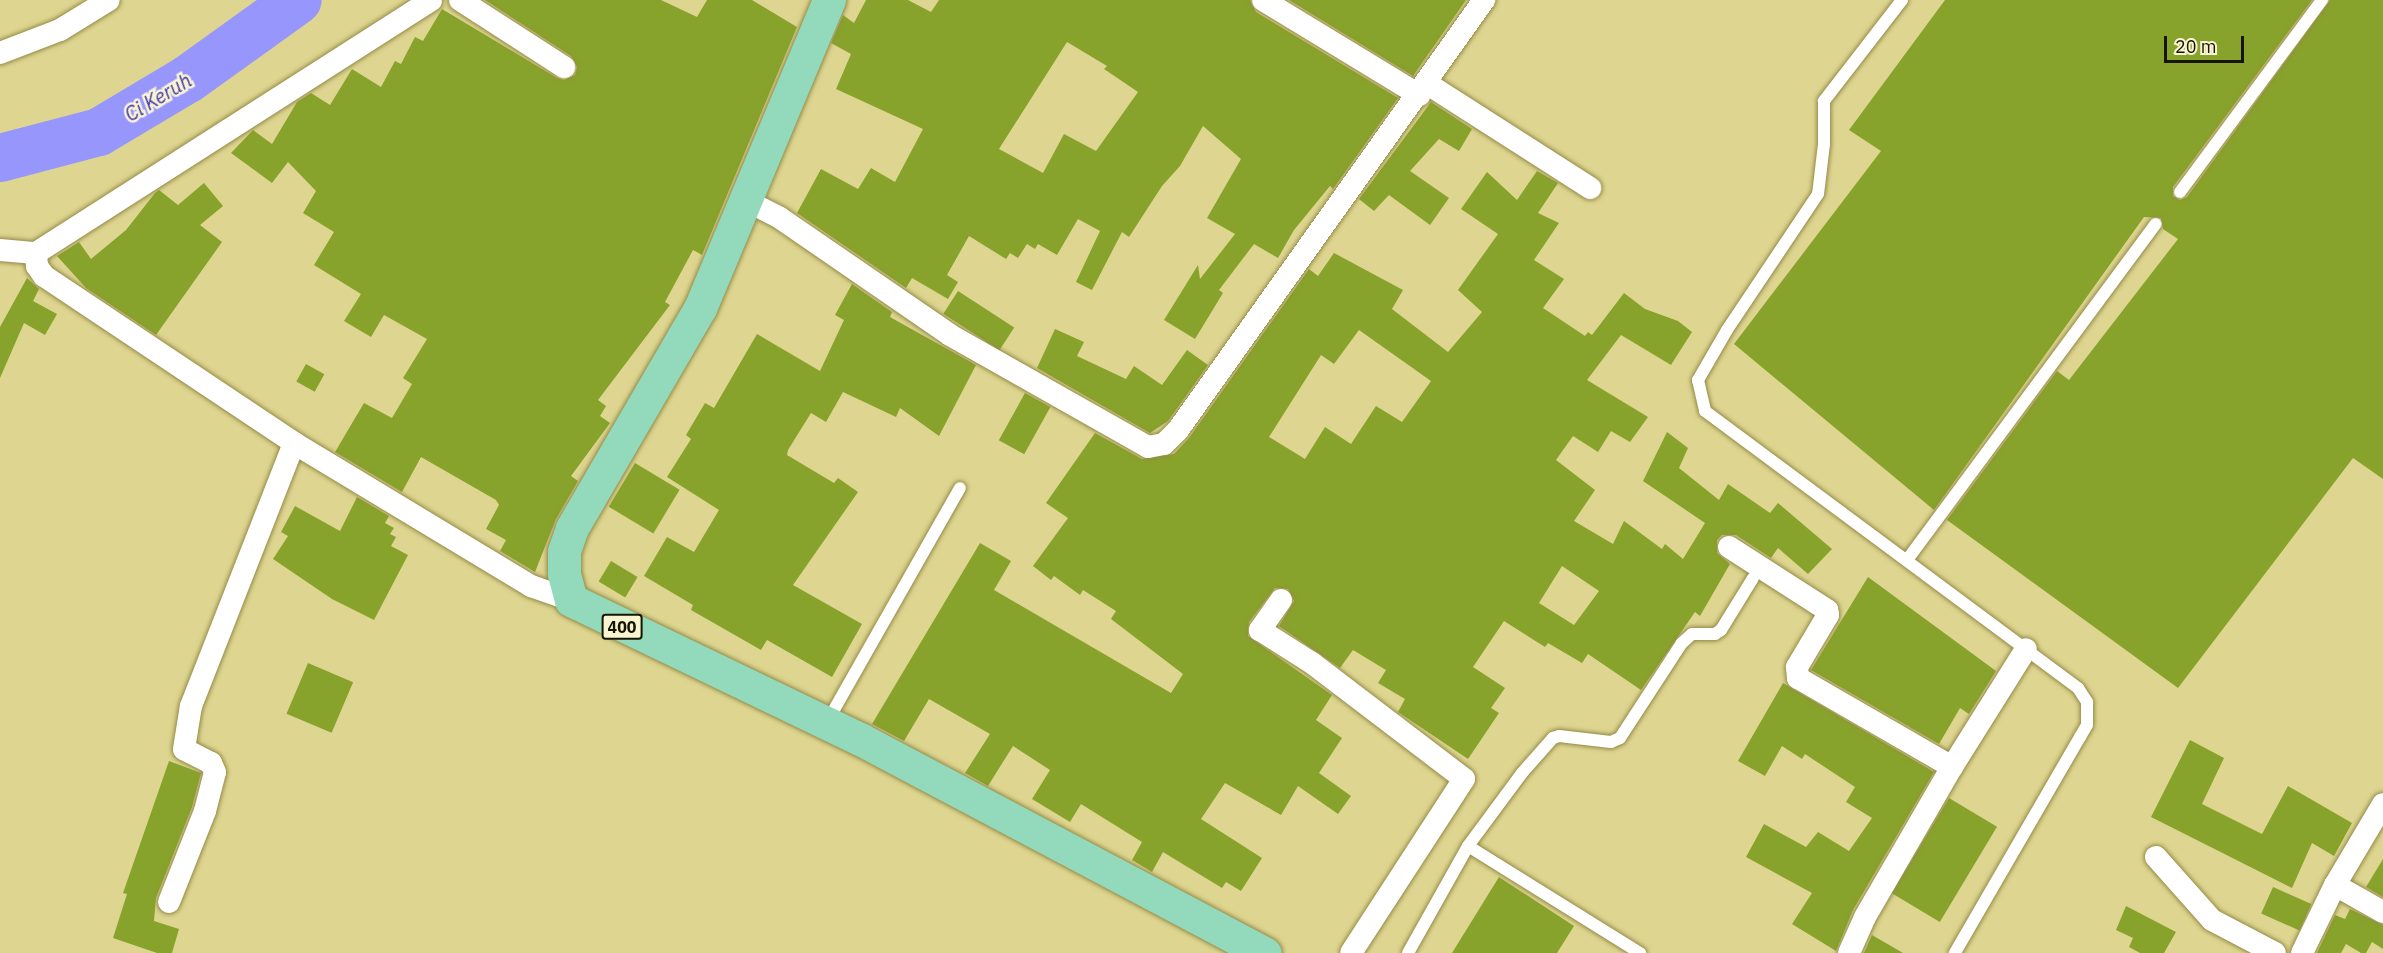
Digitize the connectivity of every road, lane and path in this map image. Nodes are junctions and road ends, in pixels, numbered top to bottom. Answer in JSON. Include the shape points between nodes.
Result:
{"nodes":[{"id":1,"x":109,"y":0,"type":"edge"},
{"id":2,"x":431,"y":0,"type":"edge"},
{"id":3,"x":460,"y":0,"type":"edge"},
{"id":4,"x":829,"y":0,"type":"edge"},
{"id":5,"x":1263,"y":0,"type":"edge"},
{"id":6,"x":1484,"y":0,"type":"edge"},
{"id":7,"x":1902,"y":0,"type":"edge"},
{"id":8,"x":2322,"y":0,"type":"edge"},
{"id":9,"x":0,"y":53,"type":"edge"},
{"id":10,"x":564,"y":67,"type":"dead end"},
{"id":11,"x":1422,"y":89,"type":"junction"},
{"id":12,"x":1590,"y":188,"type":"dead end"},
{"id":13,"x":2180,"y":192,"type":"dead end"},
{"id":14,"x":747,"y":201,"type":"junction"},
{"id":15,"x":2156,"y":224,"type":"dead end"},
{"id":16,"x":0,"y":250,"type":"edge"},
{"id":17,"x":36,"y":253,"type":"junction"},
{"id":18,"x":294,"y":443,"type":"junction"},
{"id":19,"x":960,"y":488,"type":"dead end"},
{"id":20,"x":1729,"y":546,"type":"dead end"},
{"id":21,"x":1906,"y":560,"type":"junction"},
{"id":22,"x":1754,"y":578,"type":"dead end"},
{"id":23,"x":571,"y":600,"type":"junction"},
{"id":24,"x":1281,"y":600,"type":"dead end"},
{"id":25,"x":2026,"y":649,"type":"junction"},
{"id":26,"x":826,"y":724,"type":"junction"},
{"id":27,"x":1952,"y":767,"type":"junction"},
{"id":28,"x":2381,"y":813,"type":"edge"},
{"id":29,"x":1468,"y":846,"type":"junction"},
{"id":30,"x":2156,"y":857,"type":"dead end"},
{"id":31,"x":2335,"y":885,"type":"junction"},
{"id":32,"x":169,"y":902,"type":"dead end"},
{"id":33,"x":2383,"y":912,"type":"edge"},
{"id":34,"x":1265,"y":953,"type":"edge"},
{"id":35,"x":1351,"y":953,"type":"edge"},
{"id":36,"x":1408,"y":953,"type":"edge"},
{"id":37,"x":1640,"y":953,"type":"edge"},
{"id":38,"x":1849,"y":953,"type":"edge"},
{"id":39,"x":1955,"y":953,"type":"edge"},
{"id":40,"x":2275,"y":953,"type":"edge"},
{"id":41,"x":2302,"y":953,"type":"edge"}],
"edges":[{"from":1,"to":9,"type":"street","via":[[60,30]]},
{"from":2,"to":17,"type":"street"},
{"from":3,"to":10,"type":"street"},
{"from":4,"to":14,"type":"main road"},
{"from":5,"to":11,"type":"street"},
{"from":6,"to":11,"type":"street"},
{"from":7,"to":21,"type":"lane","via":[[1824,101],[1818,194],[1698,380],[1705,411]]},
{"from":8,"to":13,"type":"lane"},
{"from":11,"to":12,"type":"street"},
{"from":11,"to":14,"type":"street","via":[[1178,430],[1164,444],[1148,447],[950,334],[780,218]]},
{"from":14,"to":23,"type":"main road","via":[[700,308],[572,528],[564,551],[564,574]]},
{"from":15,"to":21,"type":"lane"},
{"from":16,"to":17,"type":"street"},
{"from":17,"to":18,"type":"street","via":[[37,266],[44,276]]},
{"from":18,"to":23,"type":"street","via":[[531,586]]},
{"from":18,"to":32,"type":"street","via":[[191,706],[184,749],[211,763],[215,772],[206,811]]},
{"from":19,"to":26,"type":"lane"},
{"from":20,"to":27,"type":"street","via":[[1827,610],[1828,615],[1797,667],[1798,678]]},
{"from":21,"to":25,"type":"lane"},
{"from":22,"to":29,"type":"lane","via":[[1721,630],[1715,634],[1692,634],[1682,643],[1620,738],[1611,742],[1553,738]]},
{"from":23,"to":26,"type":"main road","number":"400"},
{"from":24,"to":35,"type":"street","via":[[1260,630],[1312,663],[1464,779]]},
{"from":25,"to":27,"type":"street"},
{"from":25,"to":39,"type":"lane","via":[[2078,688],[2087,702],[2086,725]]},
{"from":26,"to":34,"type":"main road","number":"400"},
{"from":27,"to":38,"type":"street"},
{"from":28,"to":31,"type":"street"},
{"from":29,"to":36,"type":"lane"},
{"from":29,"to":37,"type":"lane"},
{"from":30,"to":40,"type":"street","via":[[2212,920]]},
{"from":31,"to":33,"type":"street"},
{"from":31,"to":41,"type":"street"}]}
